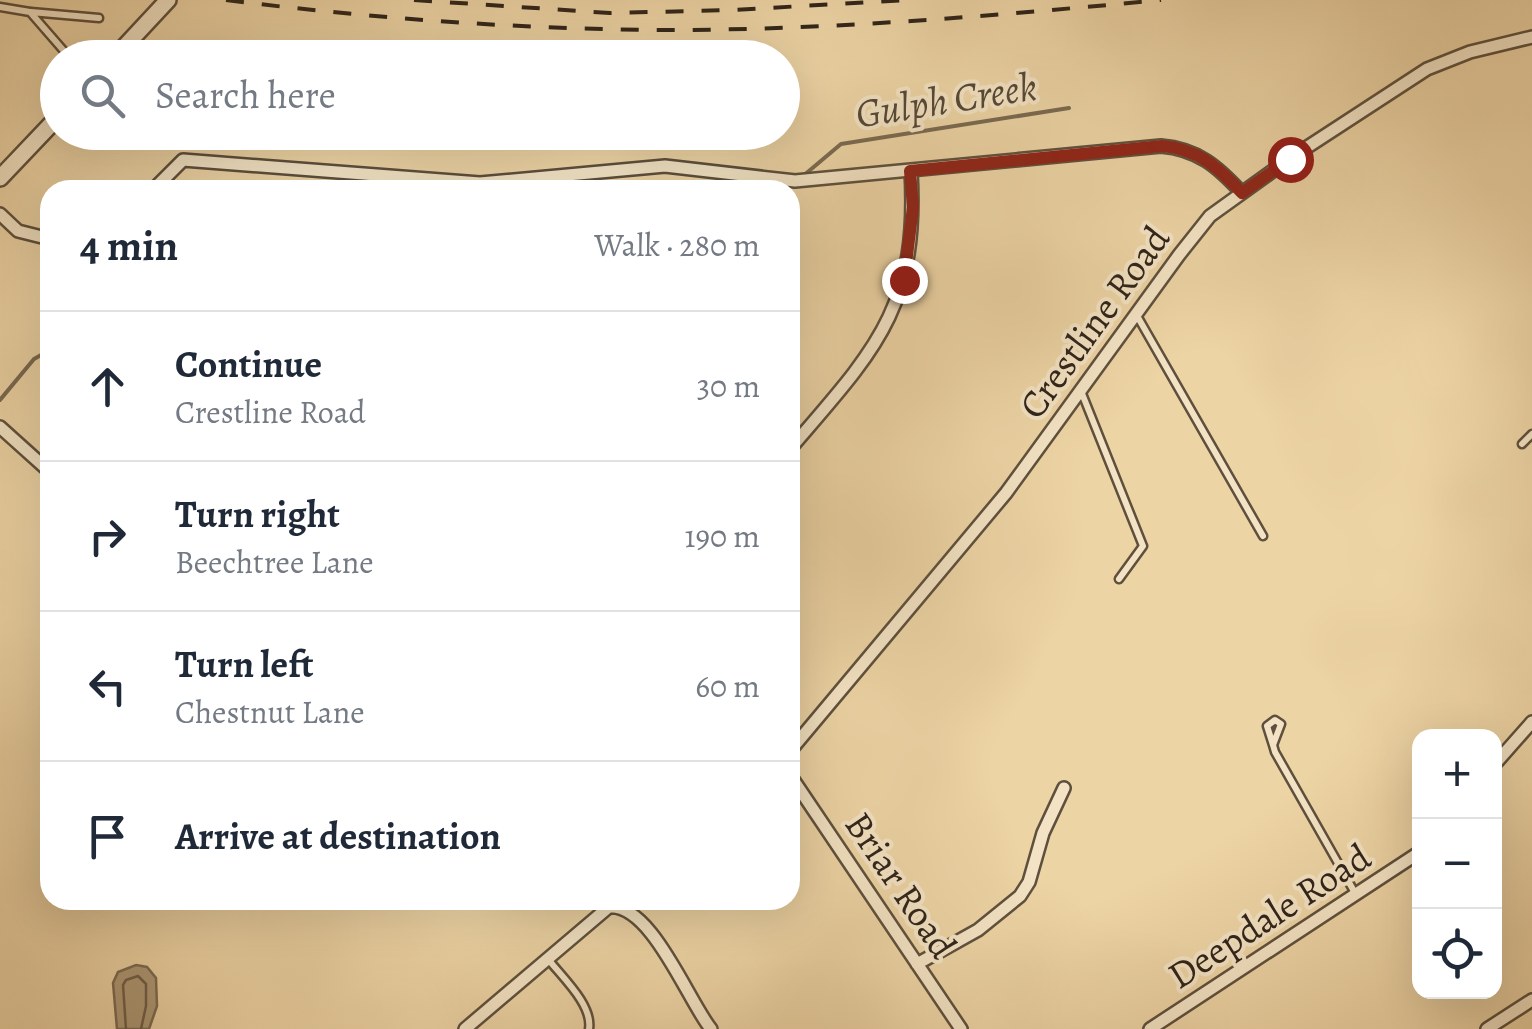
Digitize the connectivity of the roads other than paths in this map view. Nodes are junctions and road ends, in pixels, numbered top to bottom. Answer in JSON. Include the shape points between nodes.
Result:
{"nodes":[{"id":1,"x":168,"y":0,"type":"edge"},
{"id":2,"x":0,"y":7,"type":"edge"},
{"id":3,"x":30,"y":12,"type":"junction"},
{"id":4,"x":99,"y":18,"type":"dead end"},
{"id":5,"x":1532,"y":37,"type":"edge"},
{"id":6,"x":54,"y":40,"type":"edge"},
{"id":7,"x":131,"y":40,"type":"edge"},
{"id":8,"x":40,"y":136,"type":"edge"},
{"id":9,"x":910,"y":171,"type":"junction"},
{"id":10,"x":0,"y":178,"type":"edge"},
{"id":11,"x":163,"y":180,"type":"edge"},
{"id":12,"x":400,"y":180,"type":"edge"},
{"id":13,"x":539,"y":180,"type":"edge"},
{"id":14,"x":779,"y":180,"type":"edge"},
{"id":15,"x":800,"y":182,"type":"edge"},
{"id":16,"x":1242,"y":193,"type":"junction"},
{"id":17,"x":0,"y":214,"type":"edge"},
{"id":18,"x":40,"y":237,"type":"edge"},
{"id":19,"x":1135,"y":314,"type":"junction"},
{"id":20,"x":1081,"y":390,"type":"junction"},
{"id":21,"x":0,"y":427,"type":"edge"},
{"id":22,"x":1532,"y":434,"type":"edge"},
{"id":23,"x":800,"y":437,"type":"edge"},
{"id":24,"x":1522,"y":444,"type":"dead end"},
{"id":25,"x":40,"y":463,"type":"edge"},
{"id":26,"x":1264,"y":536,"type":"dead end"},
{"id":27,"x":1120,"y":579,"type":"dead end"},
{"id":28,"x":1532,"y":722,"type":"edge"},
{"id":29,"x":800,"y":739,"type":"edge"},
{"id":30,"x":1273,"y":745,"type":"dead end"},
{"id":31,"x":1502,"y":756,"type":"edge"},
{"id":32,"x":1064,"y":788,"type":"dead end"},
{"id":33,"x":800,"y":790,"type":"edge"},
{"id":34,"x":1412,"y":857,"type":"edge"},
{"id":35,"x":1356,"y":894,"type":"junction"},
{"id":36,"x":600,"y":910,"type":"edge"},
{"id":37,"x":625,"y":910,"type":"edge"},
{"id":38,"x":547,"y":958,"type":"junction"},
{"id":39,"x":918,"y":964,"type":"junction"},
{"id":40,"x":1532,"y":1000,"type":"edge"},
{"id":41,"x":464,"y":1029,"type":"edge"},
{"id":42,"x":589,"y":1029,"type":"edge"},
{"id":43,"x":711,"y":1029,"type":"edge"},
{"id":44,"x":961,"y":1029,"type":"edge"},
{"id":45,"x":1150,"y":1029,"type":"edge"},
{"id":46,"x":1487,"y":1029,"type":"edge"}],
"edges":[{"from":1,"to":7,"type":"street"},
{"from":2,"to":3,"type":"lane"},
{"from":3,"to":4,"type":"lane"},
{"from":3,"to":6,"type":"lane"},
{"from":5,"to":16,"type":"street","name":"Crestline Road","via":[[1428,69]]},
{"from":8,"to":10,"type":"street"},
{"from":9,"to":15,"type":"street"},
{"from":9,"to":16,"type":"street","via":[[1162,146],[1208,159]]},
{"from":9,"to":23,"type":"street","via":[[910,247],[891,314],[868,357]]},
{"from":11,"to":12,"type":"street","via":[[183,160]]},
{"from":13,"to":14,"type":"street","via":[[666,166]]},
{"from":16,"to":19,"type":"street","name":"Crestline Road","via":[[1194,234]]},
{"from":17,"to":18,"type":"street","via":[[18,231]]},
{"from":19,"to":20,"type":"street","name":"Crestline Road"},
{"from":19,"to":26,"type":"lane"},
{"from":20,"to":27,"type":"lane","via":[[1142,546]]},
{"from":20,"to":29,"type":"street","name":"Crestline Road","via":[[1006,493]]},
{"from":21,"to":25,"type":"street"},
{"from":22,"to":24,"type":"lane"},
{"from":28,"to":31,"type":"street"},
{"from":30,"to":35,"type":"lane"},
{"from":32,"to":39,"type":"street","via":[[1020,896]]},
{"from":33,"to":39,"type":"street","name":"Briar Road"},
{"from":34,"to":35,"type":"street","name":"Deepdale Road"},
{"from":35,"to":45,"type":"street","name":"Deepdale Road"},
{"from":36,"to":38,"type":"street"},
{"from":37,"to":43,"type":"street","via":[[670,958]]},
{"from":38,"to":41,"type":"street"},
{"from":38,"to":42,"type":"lane","via":[[585,1008]]},
{"from":39,"to":44,"type":"street","name":"Briar Road"},
{"from":40,"to":46,"type":"street"}]}
